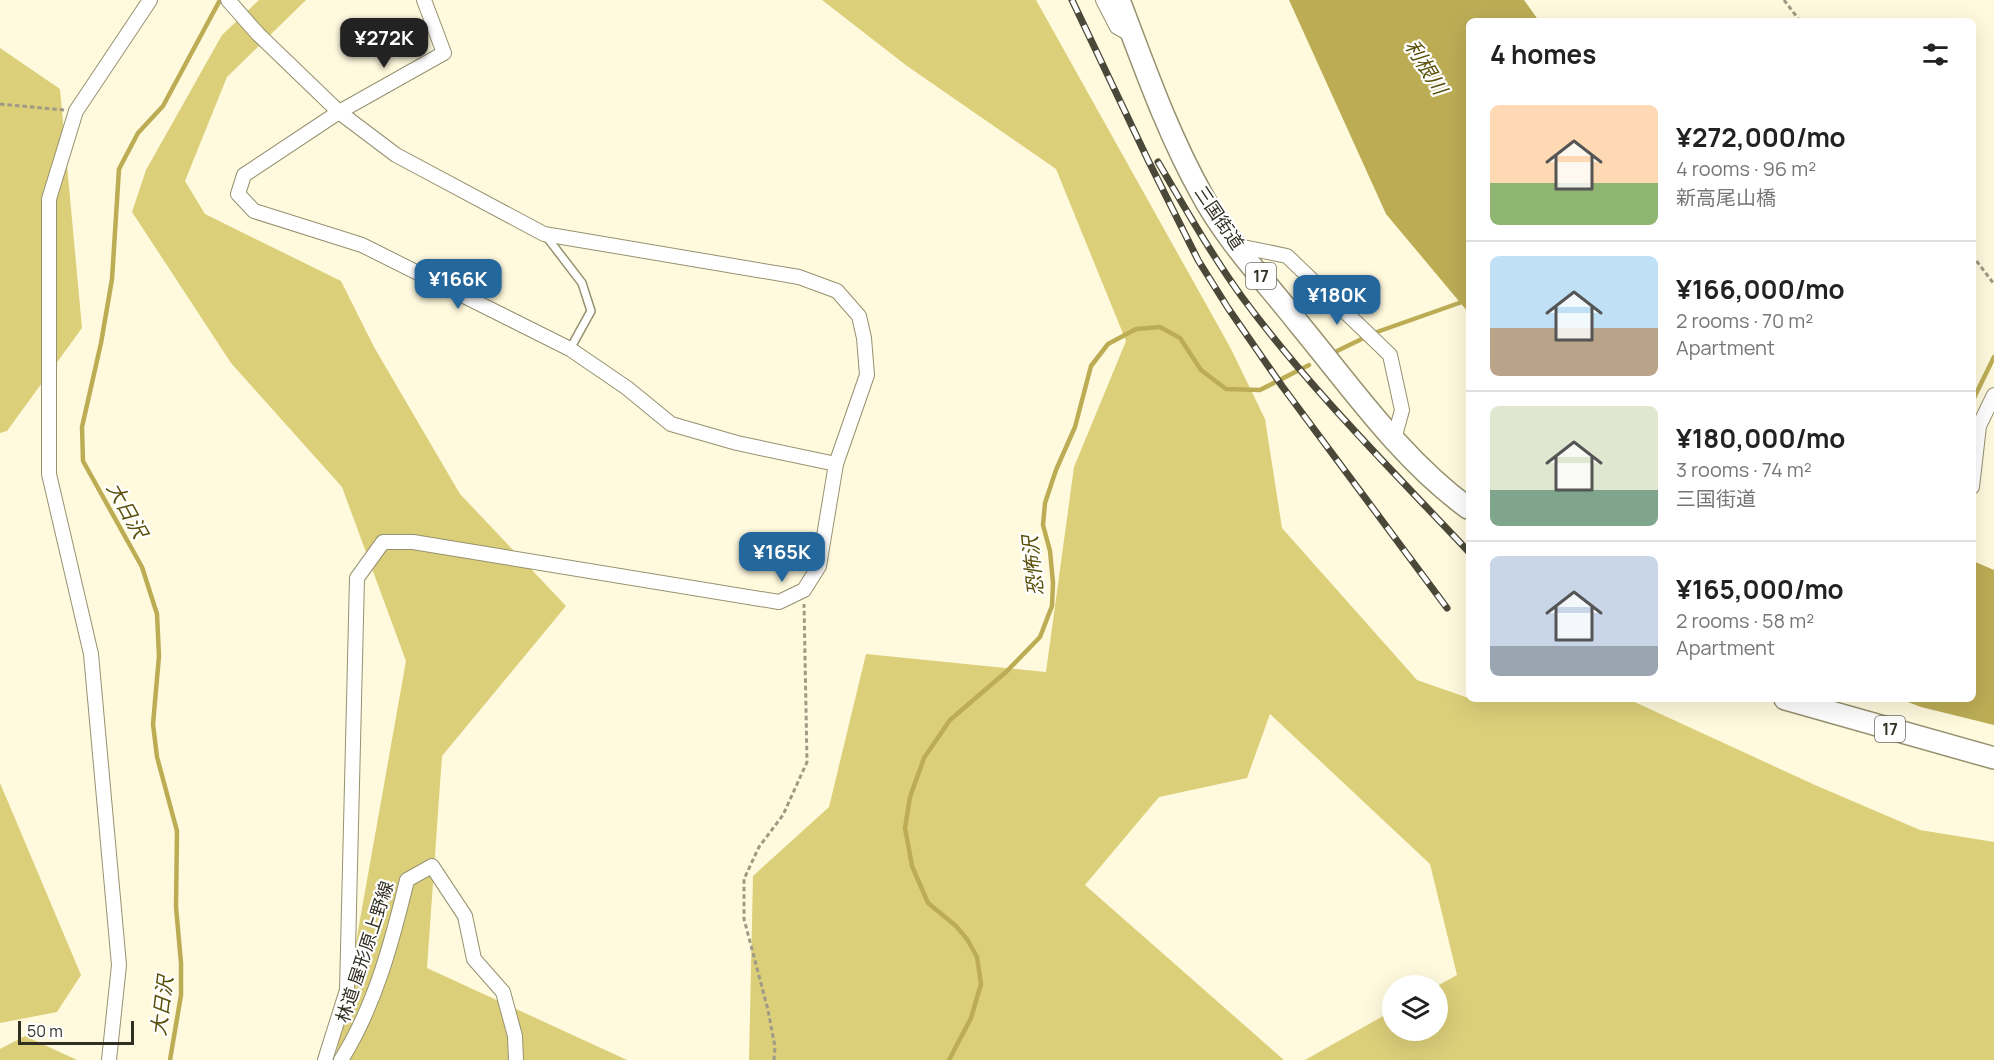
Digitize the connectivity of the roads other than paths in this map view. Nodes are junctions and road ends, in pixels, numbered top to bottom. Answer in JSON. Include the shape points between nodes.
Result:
{"nodes":[{"id":1,"x":150,"y":0,"type":"edge"},
{"id":2,"x":228,"y":0,"type":"edge"},
{"id":3,"x":424,"y":0,"type":"edge"},
{"id":4,"x":1103,"y":0,"type":"edge"},
{"id":5,"x":1119,"y":0,"type":"edge"},
{"id":6,"x":1133,"y":36,"type":"junction"},
{"id":7,"x":339,"y":112,"type":"junction"},
{"id":8,"x":544,"y":234,"type":"junction"},
{"id":9,"x":1238,"y":246,"type":"junction"},
{"id":10,"x":570,"y":349,"type":"junction"},
{"id":11,"x":1994,"y":395,"type":"edge"},
{"id":12,"x":1394,"y":439,"type":"junction"},
{"id":13,"x":1976,"y":452,"type":"edge"},
{"id":14,"x":836,"y":464,"type":"junction"},
{"id":15,"x":1466,"y":506,"type":"edge"},
{"id":16,"x":1796,"y":702,"type":"edge"},
{"id":17,"x":1994,"y":758,"type":"edge"},
{"id":18,"x":109,"y":1060,"type":"edge"},
{"id":19,"x":325,"y":1060,"type":"edge"},
{"id":20,"x":341,"y":1060,"type":"edge"},
{"id":21,"x":516,"y":1060,"type":"edge"}],
"edges":[{"from":1,"to":18,"type":"street","via":[[76,111],[48,198],[49,474],[91,654],[119,965]]},
{"from":2,"to":7,"type":"street"},
{"from":3,"to":7,"type":"street","via":[[444,53]]},
{"from":4,"to":6,"type":"street","via":[[1117,27]]},
{"from":5,"to":6,"type":"highway","name":"三国街道","number":"17"},
{"from":6,"to":9,"type":"highway","name":"三国街道","number":"17","via":[[1178,150],[1202,196]]},
{"from":7,"to":8,"type":"street","via":[[396,155]]},
{"from":7,"to":10,"type":"street","via":[[244,175],[238,194],[254,211],[362,245]]},
{"from":8,"to":10,"type":"lane","via":[[582,283],[591,311]]},
{"from":8,"to":14,"type":"street","via":[[799,277],[837,291],[859,316],[867,375]]},
{"from":9,"to":12,"type":"highway","name":"三国街道","number":"17"},
{"from":9,"to":12,"type":"street","via":[[1287,256],[1390,356],[1402,410]]},
{"from":10,"to":14,"type":"street","via":[[670,424]]},
{"from":11,"to":13,"type":"street","via":[[1979,426]]},
{"from":12,"to":15,"type":"highway","name":"三国街道","number":"17"},
{"from":14,"to":19,"type":"street","via":[[819,566],[804,590],[779,602],[413,542],[383,542],[357,578],[346,990]]},
{"from":16,"to":17,"type":"highway","number":"17"},
{"from":20,"to":21,"type":"street","name":"林道 屋形原上野線","via":[[358,1033],[392,940],[407,880],[432,866],[465,916],[474,959],[503,992],[515,1036]]}]}
